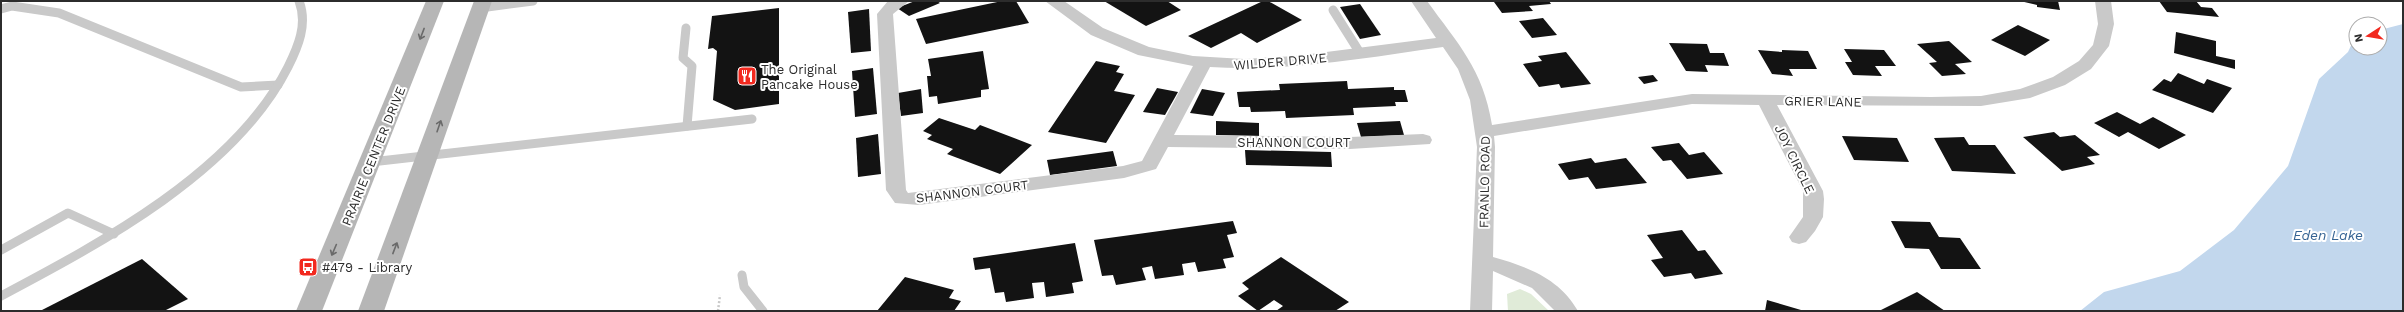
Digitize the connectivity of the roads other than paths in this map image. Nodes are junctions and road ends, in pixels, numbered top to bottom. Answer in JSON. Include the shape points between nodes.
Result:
{"nodes":[{"id":1,"x":299,"y":1,"type":"edge"},
{"id":2,"x":435,"y":1,"type":"edge"},
{"id":3,"x":533,"y":1,"type":"edge"},
{"id":4,"x":901,"y":1,"type":"edge"},
{"id":5,"x":1053,"y":1,"type":"edge"},
{"id":6,"x":1419,"y":1,"type":"edge"},
{"id":7,"x":2103,"y":1,"type":"edge"},
{"id":8,"x":482,"y":4,"type":"edge"},
{"id":9,"x":1,"y":9,"type":"edge"},
{"id":10,"x":1333,"y":10,"type":"dead end"},
{"id":11,"x":686,"y":28,"type":"dead end"},
{"id":12,"x":1449,"y":41,"type":"junction"},
{"id":13,"x":1360,"y":53,"type":"junction"},
{"id":14,"x":1203,"y":64,"type":"junction"},
{"id":15,"x":278,"y":85,"type":"junction"},
{"id":16,"x":1766,"y":101,"type":"junction"},
{"id":17,"x":752,"y":119,"type":"dead end"},
{"id":18,"x":687,"y":126,"type":"junction"},
{"id":19,"x":1485,"y":132,"type":"junction"},
{"id":20,"x":1424,"y":140,"type":"dead end"},
{"id":21,"x":1164,"y":141,"type":"junction"},
{"id":22,"x":429,"y":155,"type":"junction"},
{"id":23,"x":371,"y":162,"type":"junction"},
{"id":24,"x":114,"y":234,"type":"junction"},
{"id":25,"x":1799,"y":237,"type":"dead end"},
{"id":26,"x":1,"y":250,"type":"edge"},
{"id":27,"x":1482,"y":261,"type":"junction"},
{"id":28,"x":742,"y":275,"type":"dead end"},
{"id":29,"x":1,"y":296,"type":"edge"},
{"id":30,"x":309,"y":311,"type":"edge"},
{"id":31,"x":371,"y":311,"type":"edge"},
{"id":32,"x":762,"y":311,"type":"edge"},
{"id":33,"x":1481,"y":311,"type":"edge"},
{"id":34,"x":1566,"y":311,"type":"edge"}],
"edges":[{"from":1,"to":15,"type":"lane","via":[[302,26],[299,42]]},
{"from":2,"to":23,"type":"main road","name":"PRAIRIE CENTER DRIVE","one_way":true},
{"from":3,"to":8,"type":"lane"},
{"from":4,"to":21,"type":"street","name":"SHANNON COURT","via":[[891,6],[885,14],[896,190],[902,199],[919,199],[1124,172],[1149,165]]},
{"from":5,"to":14,"type":"street","name":"WILDER DRIVE","via":[[1107,37],[1166,57]]},
{"from":6,"to":12,"type":"street","name":"FRANLO ROAD"},
{"from":7,"to":16,"type":"street","name":"GRIER LANE","via":[[2106,24],[2100,46],[2085,65],[2059,81],[2024,94],[1980,101]]},
{"from":22,"to":8,"type":"main road","one_way":true},
{"from":9,"to":15,"type":"lane","via":[[12,6],[59,13],[241,87]]},
{"from":10,"to":13,"type":"lane"},
{"from":11,"to":18,"type":"lane","via":[[683,58],[692,66]]},
{"from":12,"to":13,"type":"street","name":"WILDER DRIVE"},
{"from":12,"to":19,"type":"street","name":"FRANLO ROAD","via":[[1467,69],[1479,100]]},
{"from":13,"to":14,"type":"street","name":"WILDER DRIVE","via":[[1267,64]]},
{"from":14,"to":21,"type":"street","name":"SHANNON COURT"},
{"from":15,"to":24,"type":"lane","via":[[255,117],[214,158],[140,217]]},
{"from":16,"to":19,"type":"street","name":"GRIER LANE","via":[[1692,99]]},
{"from":16,"to":25,"type":"street","name":"JOY CIRCLE","via":[[1813,191],[1815,208],[1811,224]]},
{"from":17,"to":18,"type":"lane"},
{"from":18,"to":22,"type":"lane"},
{"from":19,"to":27,"type":"street","name":"FRANLO ROAD"},
{"from":20,"to":21,"type":"street","name":"SHANNON COURT","via":[[1350,143]]},
{"from":22,"to":23,"type":"lane"},
{"from":31,"to":22,"type":"main road","one_way":true},
{"from":23,"to":30,"type":"main road","name":"PRAIRIE CENTER DRIVE","one_way":true},
{"from":24,"to":26,"type":"lane","via":[[68,213]]},
{"from":24,"to":29,"type":"lane"},
{"from":27,"to":33,"type":"street","name":"FRANLO ROAD"},
{"from":27,"to":34,"type":"street","via":[[1514,270],[1546,286],[1556,295]]},
{"from":28,"to":32,"type":"lane","via":[[744,287]]}]}
